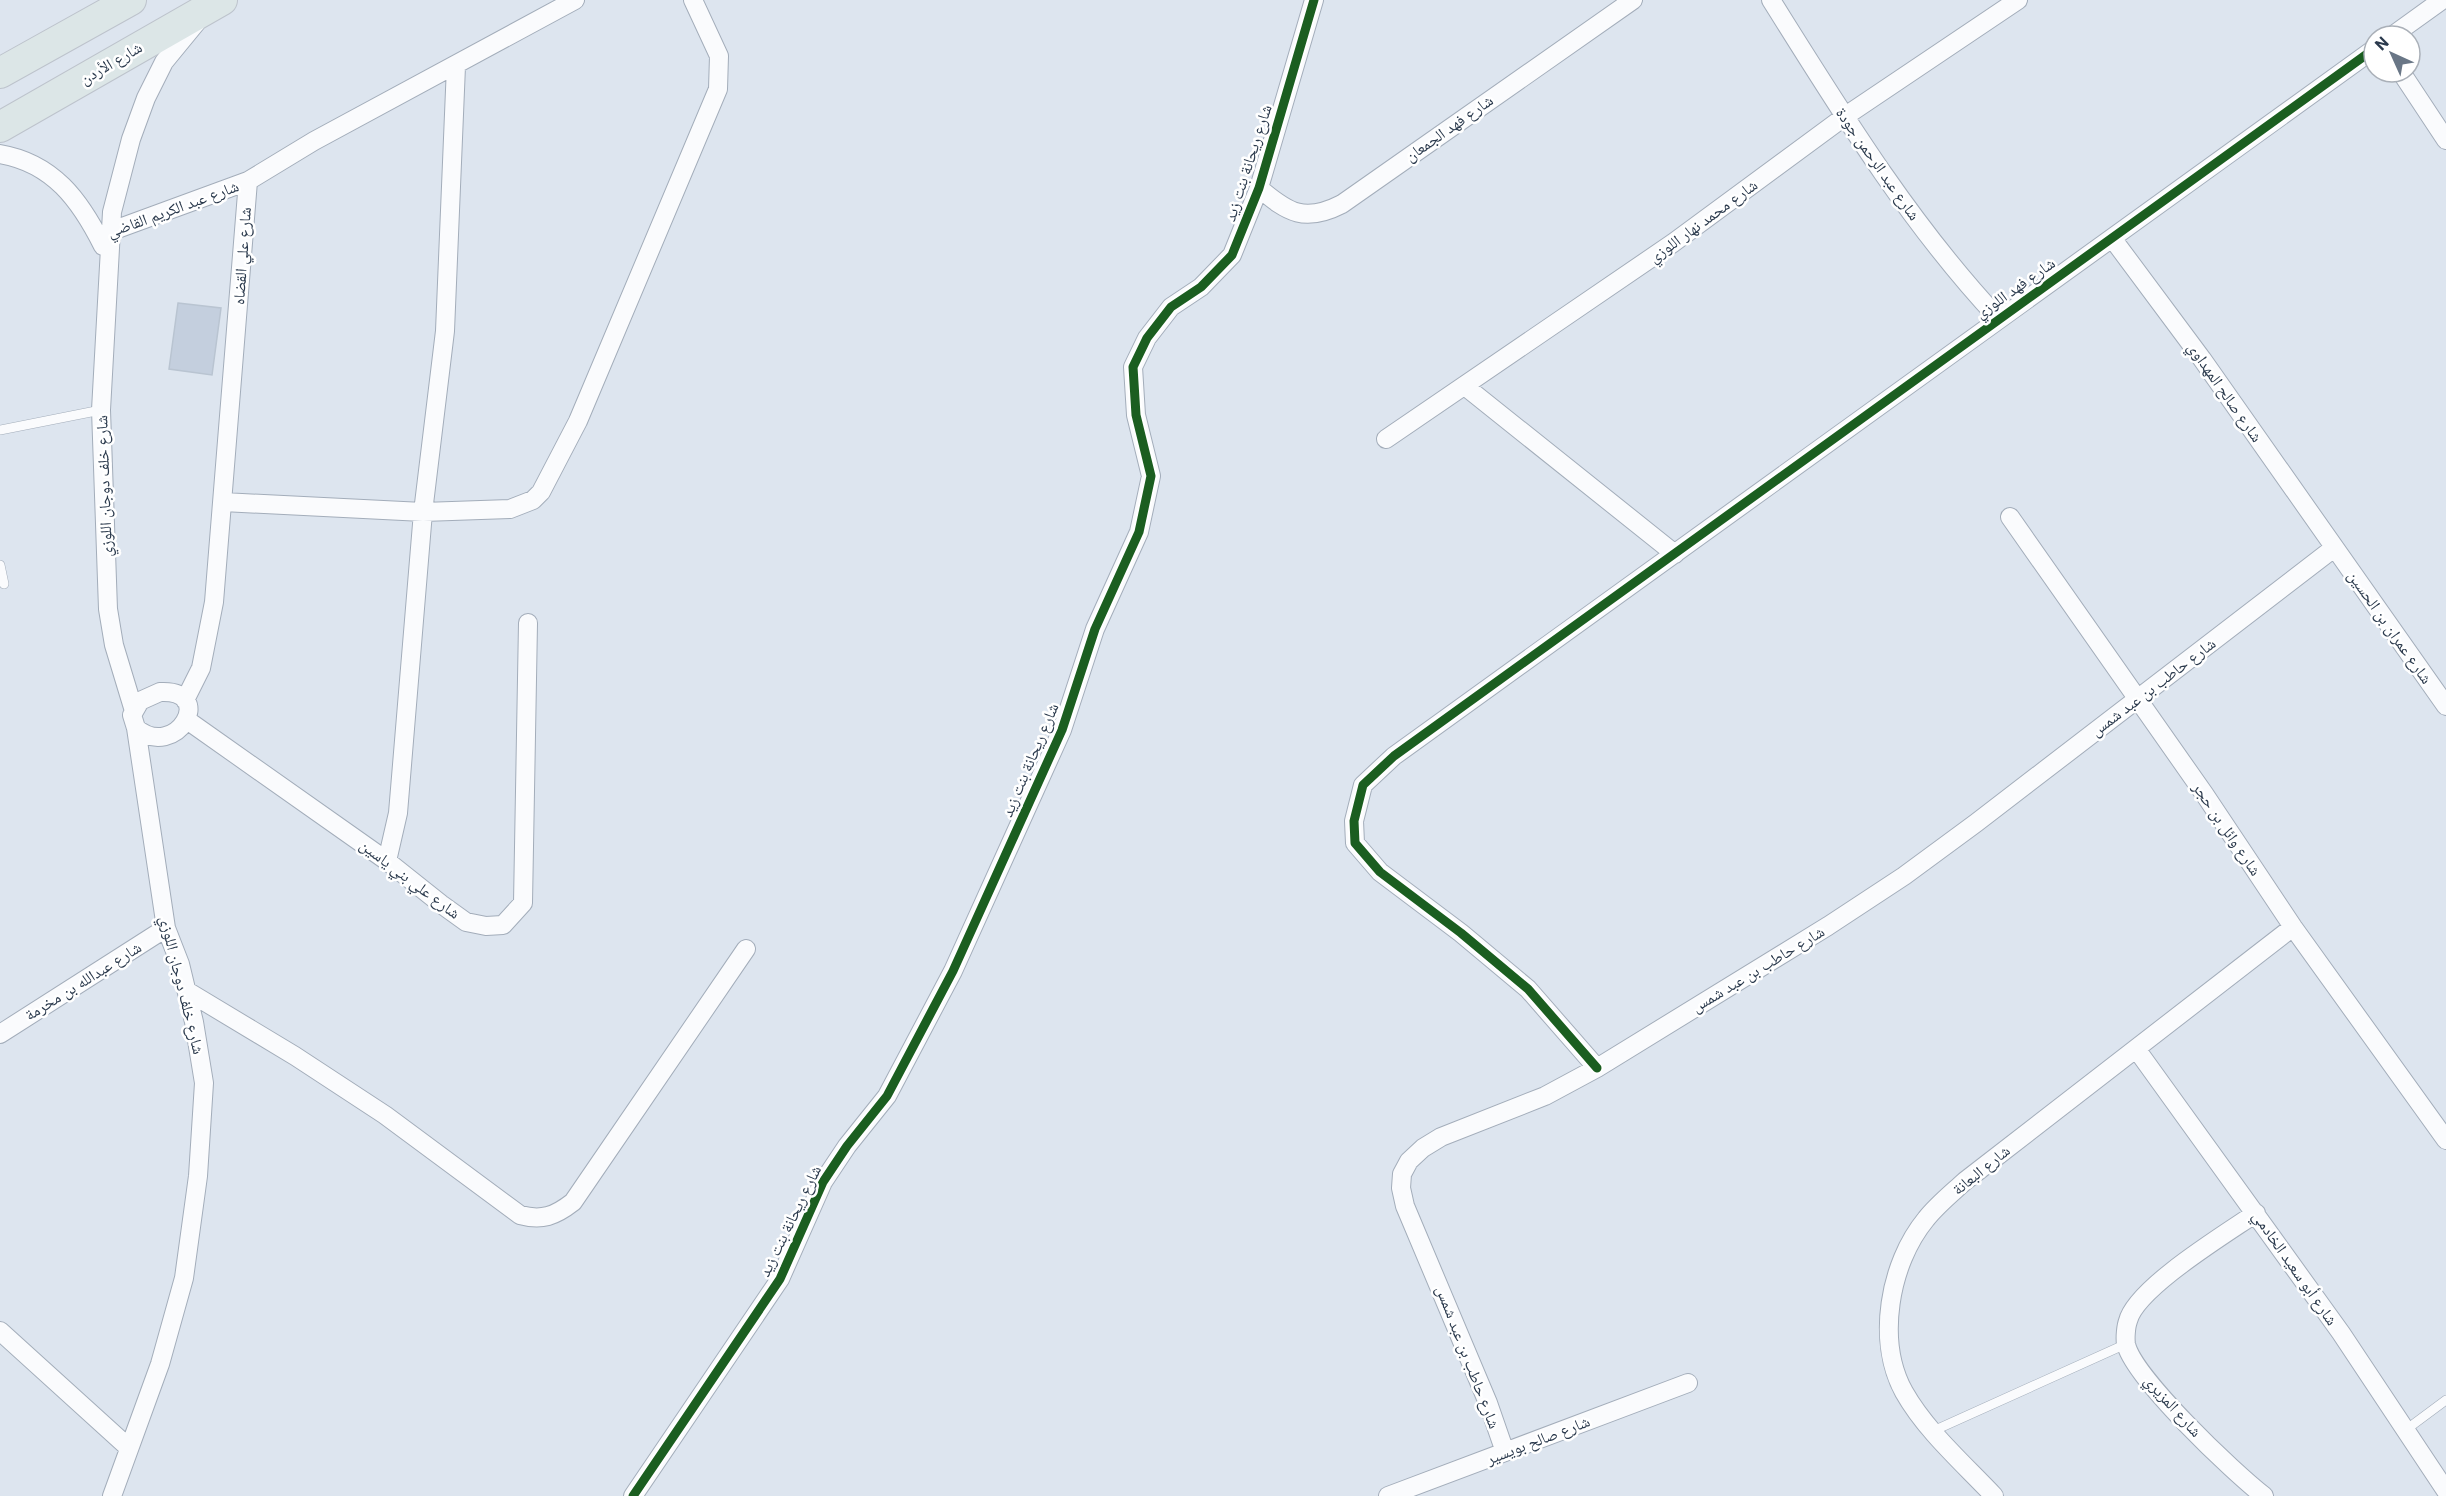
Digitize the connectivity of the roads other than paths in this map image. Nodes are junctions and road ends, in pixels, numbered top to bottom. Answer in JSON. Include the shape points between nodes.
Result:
{"nodes":[{"id":1,"x":131,"y":0,"type":"edge"},
{"id":2,"x":575,"y":0,"type":"edge"},
{"id":3,"x":693,"y":0,"type":"edge"},
{"id":4,"x":1314,"y":0,"type":"edge"},
{"id":5,"x":1633,"y":0,"type":"edge"},
{"id":6,"x":1771,"y":0,"type":"edge"},
{"id":7,"x":2018,"y":0,"type":"edge"},
{"id":8,"x":2442,"y":0,"type":"edge"},
{"id":9,"x":217,"y":3,"type":"edge"},
{"id":10,"x":2409,"y":24,"type":"edge"},
{"id":11,"x":2362,"y":59,"type":"edge"},
{"id":12,"x":456,"y":66,"type":"junction"},
{"id":13,"x":0,"y":73,"type":"edge"},
{"id":14,"x":2409,"y":84,"type":"edge"},
{"id":15,"x":1844,"y":117,"type":"junction"},
{"id":16,"x":0,"y":126,"type":"edge"},
{"id":17,"x":2446,"y":140,"type":"edge"},
{"id":18,"x":0,"y":154,"type":"edge"},
{"id":19,"x":248,"y":181,"type":"junction"},
{"id":20,"x":1259,"y":188,"type":"junction"},
{"id":21,"x":105,"y":234,"type":"junction"},
{"id":22,"x":2112,"y":238,"type":"junction"},
{"id":23,"x":1998,"y":318,"type":"junction"},
{"id":24,"x":1466,"y":387,"type":"junction"},
{"id":25,"x":101,"y":410,"type":"junction"},
{"id":26,"x":0,"y":430,"type":"edge"},
{"id":27,"x":1386,"y":439,"type":"dead end"},
{"id":28,"x":223,"y":502,"type":"junction"},
{"id":29,"x":423,"y":512,"type":"junction"},
{"id":30,"x":2010,"y":517,"type":"dead end"},
{"id":31,"x":2334,"y":549,"type":"junction"},
{"id":32,"x":1675,"y":554,"type":"junction"},
{"id":33,"x":0,"y":565,"type":"edge"},
{"id":34,"x":4,"y":584,"type":"dead end"},
{"id":35,"x":528,"y":624,"type":"dead end"},
{"id":36,"x":2136,"y":699,"type":"junction"},
{"id":37,"x":185,"y":700,"type":"junction"},
{"id":38,"x":2446,"y":706,"type":"edge"},
{"id":39,"x":135,"y":720,"type":"junction"},
{"id":40,"x":187,"y":720,"type":"junction"},
{"id":41,"x":387,"y":861,"type":"junction"},
{"id":42,"x":2293,"y":927,"type":"junction"},
{"id":43,"x":166,"y":928,"type":"junction"},
{"id":44,"x":746,"y":950,"type":"dead end"},
{"id":45,"x":187,"y":991,"type":"junction"},
{"id":46,"x":0,"y":1034,"type":"edge"},
{"id":47,"x":2137,"y":1050,"type":"junction"},
{"id":48,"x":1597,"y":1068,"type":"junction"},
{"id":49,"x":2446,"y":1140,"type":"edge"},
{"id":50,"x":2256,"y":1213,"type":"junction"},
{"id":51,"x":0,"y":1331,"type":"edge"},
{"id":52,"x":2126,"y":1344,"type":"junction"},
{"id":53,"x":1688,"y":1383,"type":"dead end"},
{"id":54,"x":2446,"y":1400,"type":"edge"},
{"id":55,"x":2406,"y":1429,"type":"junction"},
{"id":56,"x":1932,"y":1431,"type":"junction"},
{"id":57,"x":129,"y":1448,"type":"junction"},
{"id":58,"x":1505,"y":1452,"type":"junction"},
{"id":59,"x":2440,"y":1490,"type":"edge"},
{"id":60,"x":112,"y":1496,"type":"edge"},
{"id":61,"x":633,"y":1496,"type":"edge"},
{"id":62,"x":1389,"y":1496,"type":"edge"},
{"id":63,"x":1994,"y":1496,"type":"edge"},
{"id":64,"x":2264,"y":1496,"type":"edge"}],
"edges":[{"from":1,"to":13,"type":"highway"},
{"from":2,"to":12,"type":"street"},
{"from":3,"to":29,"type":"street","via":[[719,56],[718,89],[549,482],[533,500],[510,509]]},
{"from":4,"to":20,"type":"street","name":"شارع ريحانة بنت زيد"},
{"from":5,"to":20,"type":"street","name":"شارع فهد الجمعان","via":[[1327,212],[1291,212]]},
{"from":6,"to":15,"type":"street","name":"شارع عبد الرحمن جودة"},
{"from":7,"to":15,"type":"street","name":"شارع محمد نهار اللوزي"},
{"from":8,"to":10,"type":"street"},
{"from":9,"to":16,"type":"highway","name":"شارع الأردن"},
{"from":9,"to":21,"type":"street","name":"شارع خلف دوجان اللوزي","via":[[164,62],[146,99]]},
{"from":11,"to":22,"type":"street","name":"شارع فهد اللوزي"},
{"from":12,"to":19,"type":"street","via":[[314,141]]},
{"from":12,"to":29,"type":"street","via":[[445,331]]},
{"from":14,"to":17,"type":"street"},
{"from":15,"to":23,"type":"street","name":"شارع عبد الرحمن جودة","via":[[1925,231]]},
{"from":15,"to":24,"type":"street","name":"شارع محمد نهار اللوزي","via":[[1674,243]]},
{"from":18,"to":21,"type":"street","via":[[20,158],[48,172]]},
{"from":19,"to":21,"type":"street","name":"شارع عبد الكريم القاضي"},
{"from":19,"to":28,"type":"street","name":"شارع علي القضاه"},
{"from":20,"to":61,"type":"street","name":"شارع ريحانة بنت زيد","via":[[1232,255],[1201,287],[1171,307],[1148,338],[1133,368],[1136,415],[1151,476],[1139,532],[1095,629],[1062,730],[953,971],[887,1096],[824,1182],[780,1279]]},
{"from":21,"to":25,"type":"street","name":"شارع خلف دوجان اللوزي","via":[[110,258]]},
{"from":22,"to":23,"type":"street","name":"شارع فهد اللوزي"},
{"from":22,"to":31,"type":"street","name":"شارع صالح المهداوي"},
{"from":23,"to":32,"type":"street","name":"شارع فهد اللوزي"},
{"from":24,"to":27,"type":"street","name":"شارع محمد نهار اللوزي"},
{"from":24,"to":32,"type":"street"},
{"from":25,"to":26,"type":"lane"},
{"from":25,"to":39,"type":"street","name":"شارع خلف دوجان اللوزي","via":[[108,609]]},
{"from":28,"to":29,"type":"street"},
{"from":28,"to":37,"type":"street","name":"شارع علي القضاه","via":[[207,644],[201,668]]},
{"from":29,"to":41,"type":"street","via":[[398,813]]},
{"from":30,"to":36,"type":"street","name":"شارع وائل بن حجر"},
{"from":31,"to":36,"type":"street","name":"شارع حاطب بن عبد شمس"},
{"from":31,"to":38,"type":"street","name":"شارع عمران بن الحسين"},
{"from":32,"to":48,"type":"street","name":"شارع فهد اللوزي","via":[[1394,756],[1363,785],[1354,821],[1355,843],[1380,872],[1528,988]]},
{"from":33,"to":34,"type":"lane"},
{"from":35,"to":41,"type":"street","name":"شارع علي بني ياسين","via":[[523,903],[503,925],[466,922]]},
{"from":36,"to":42,"type":"street","name":"شارع وائل بن حجر"},
{"from":36,"to":48,"type":"street","name":"شارع حاطب بن عبد شمس","via":[[1904,876],[1761,969]]},
{"from":37,"to":39,"type":"street","via":[[171,692],[154,693],[140,701]]},
{"from":37,"to":40,"type":"street","via":[[190,710]]},
{"from":39,"to":40,"type":"street","via":[[153,737],[176,732]]},
{"from":39,"to":43,"type":"street","name":"شارع خلف دوجان اللوزي"},
{"from":40,"to":41,"type":"street","name":"شارع علي بني ياسين"},
{"from":42,"to":47,"type":"street","name":"شارع البعانة"},
{"from":42,"to":49,"type":"street","name":"شارع وائل بن حجر"},
{"from":43,"to":45,"type":"street","name":"شارع خلف دوجان اللوزي"},
{"from":43,"to":46,"type":"street","name":"شارع عبدالله بن مخرمة"},
{"from":44,"to":45,"type":"street","via":[[573,1202],[556,1215],[536,1220],[520,1215],[385,1115]]},
{"from":45,"to":57,"type":"street","name":"شارع خلف دوجان اللوزي","via":[[204,1083],[198,1176],[184,1278],[160,1364]]},
{"from":47,"to":50,"type":"street","name":"شارع أبو سعيد الخادمي"},
{"from":47,"to":56,"type":"street","name":"شارع البعانة","via":[[1965,1181],[1926,1219],[1908,1246],[1898,1270],[1889,1344],[1893,1368],[1905,1393]]},
{"from":48,"to":58,"type":"street","name":"شارع حاطب بن عبد شمس","via":[[1545,1096],[1441,1137],[1409,1161],[1402,1174],[1405,1206]]},
{"from":50,"to":52,"type":"street","via":[[2190,1258],[2139,1300],[2128,1320]]},
{"from":50,"to":55,"type":"street","name":"شارع أبو سعيد الخادمي"},
{"from":51,"to":57,"type":"street"},
{"from":52,"to":56,"type":"lane"},
{"from":52,"to":64,"type":"street","name":"شارع المزيري","via":[[2147,1379],[2239,1476]]},
{"from":53,"to":58,"type":"street","name":"شارع صالح بويسير"},
{"from":54,"to":55,"type":"lane"},
{"from":55,"to":59,"type":"street","name":"شارع أبو سعيد الخادمي"},
{"from":56,"to":63,"type":"street","name":"شارع البعانة"},
{"from":57,"to":60,"type":"street","name":"شارع خلف دوجان اللوزي"},
{"from":58,"to":62,"type":"street","name":"شارع صالح بويسير"}]}
